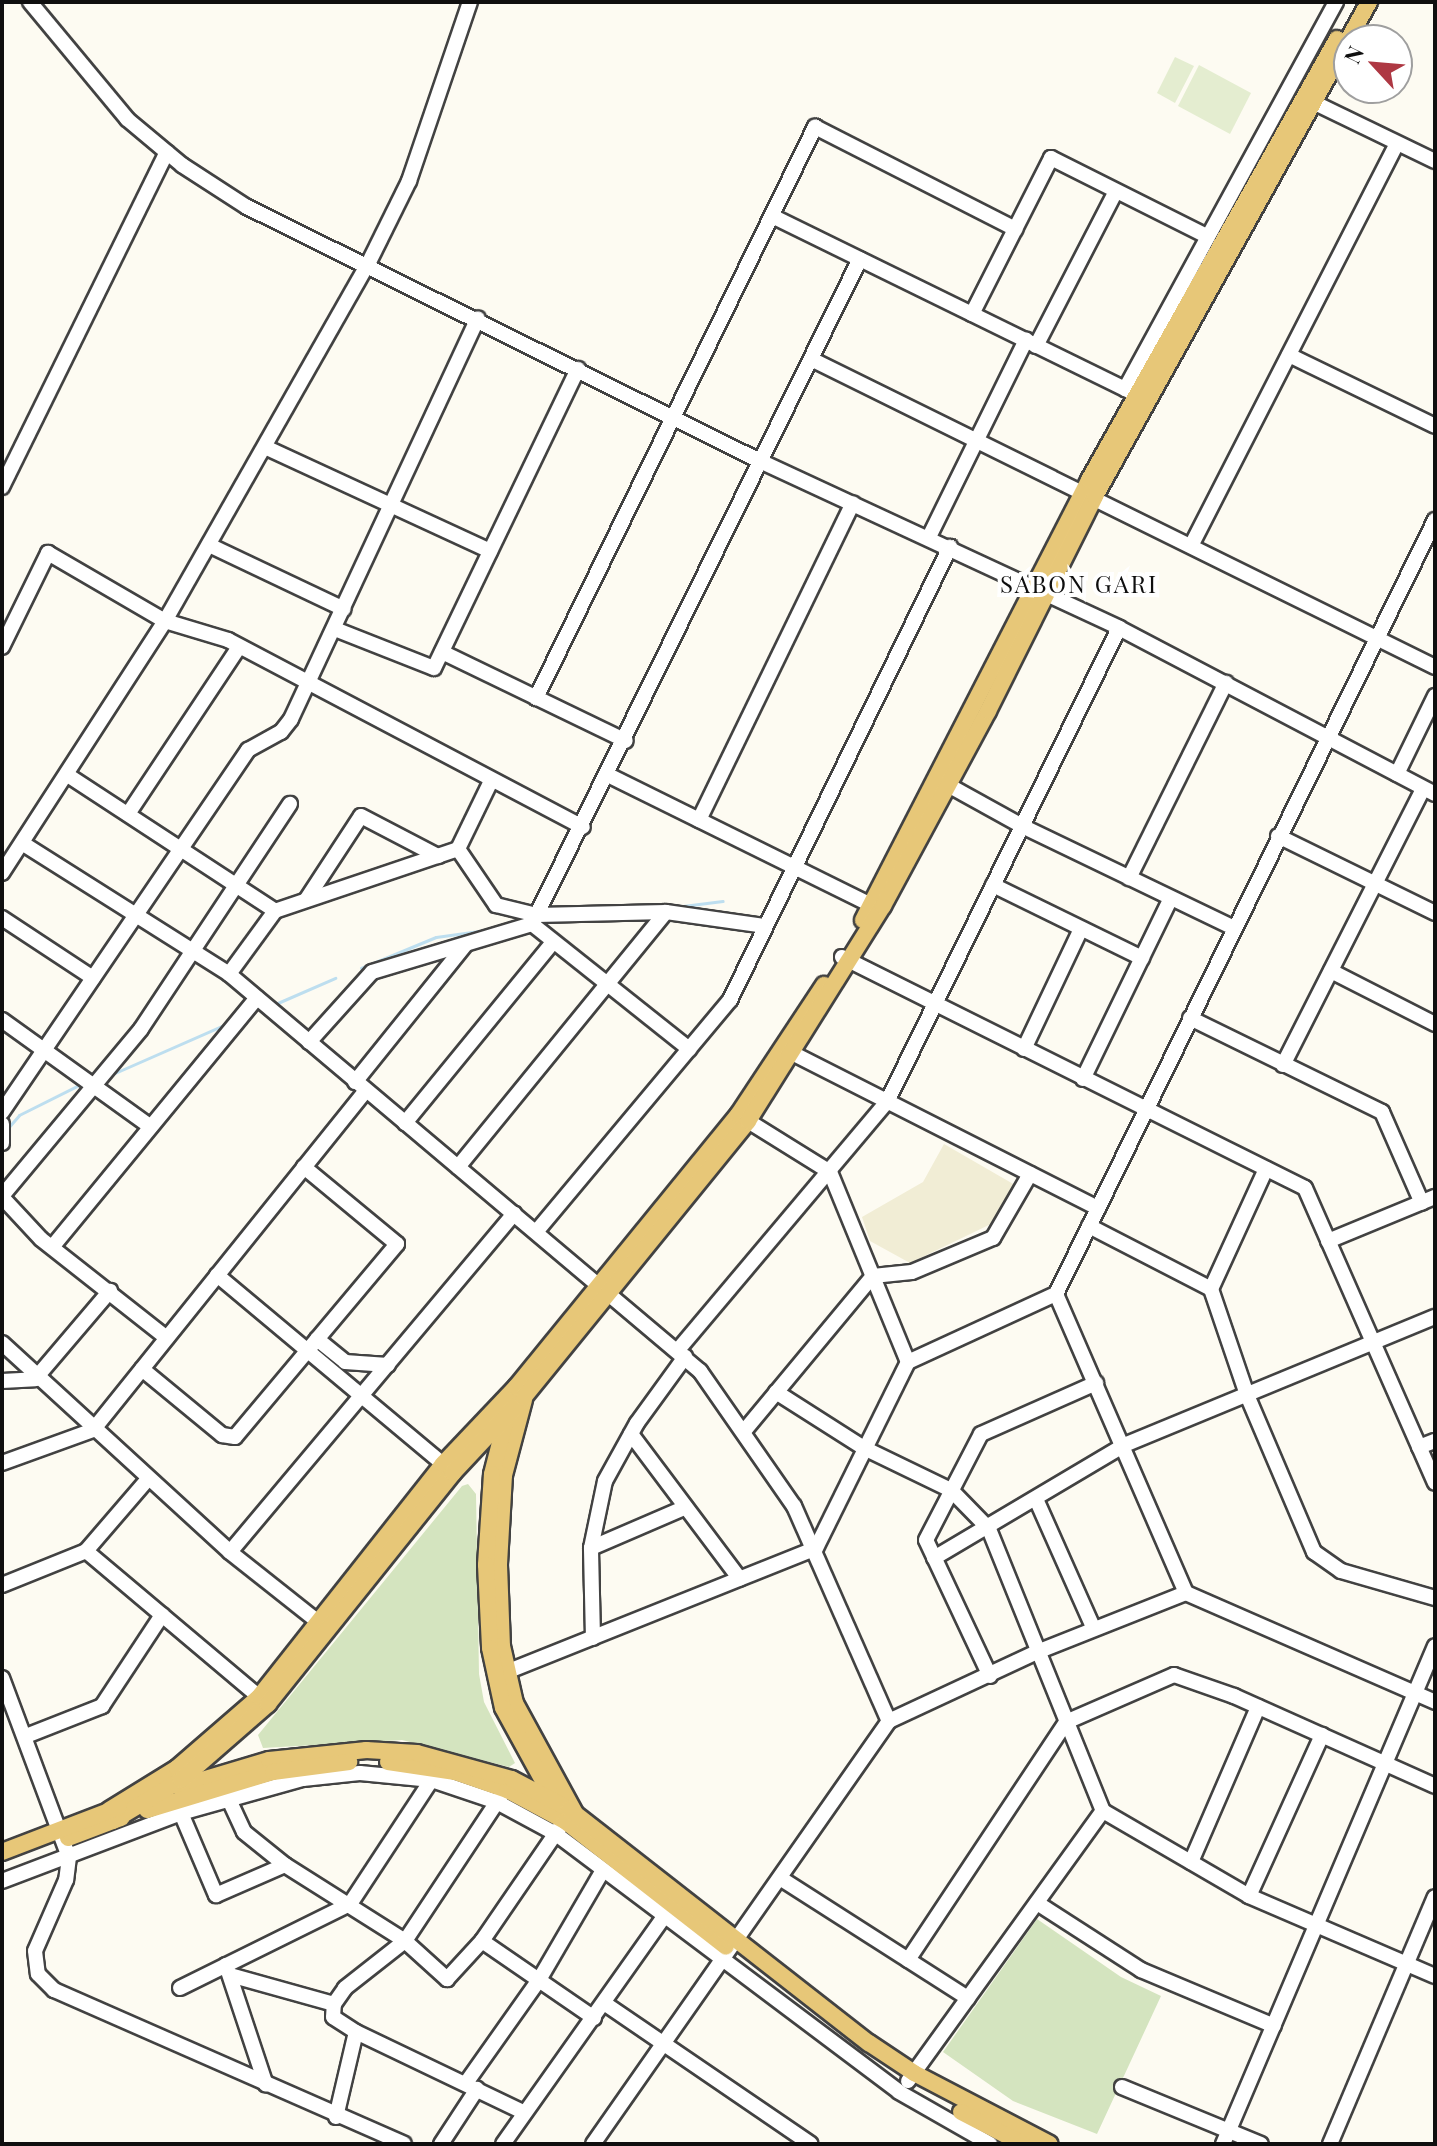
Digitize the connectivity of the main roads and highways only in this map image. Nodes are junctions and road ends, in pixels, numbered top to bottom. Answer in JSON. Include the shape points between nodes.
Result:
{"nodes":[{"id":1,"x":1358,"y":2,"type":"edge"},
{"id":2,"x":1369,"y":2,"type":"edge"},
{"id":3,"x":1350,"y":24,"type":"edge"},
{"id":4,"x":1352,"y":24,"type":"edge"},
{"id":5,"x":1333,"y":57,"type":"edge"},
{"id":6,"x":1166,"y":351,"type":"junction"},
{"id":7,"x":1089,"y":493,"type":"junction"},
{"id":8,"x":892,"y":876,"type":"junction"},
{"id":9,"x":846,"y":959,"type":"junction"},
{"id":10,"x":743,"y":1118,"type":"junction"},
{"id":11,"x":606,"y":1289,"type":"junction"},
{"id":12,"x":520,"y":1392,"type":"junction"},
{"id":13,"x":509,"y":1414,"type":"junction"},
{"id":14,"x":465,"y":1460,"type":"junction"},
{"id":15,"x":500,"y":1465,"type":"junction"},
{"id":16,"x":448,"y":1468,"type":"junction"},
{"id":17,"x":501,"y":1674,"type":"junction"},
{"id":18,"x":263,"y":1700,"type":"junction"},
{"id":19,"x":437,"y":1769,"type":"junction"},
{"id":20,"x":505,"y":1790,"type":"junction"},
{"id":21,"x":159,"y":1794,"type":"junction"},
{"id":22,"x":553,"y":1801,"type":"junction"},
{"id":23,"x":111,"y":1816,"type":"junction"},
{"id":24,"x":566,"y":1823,"type":"junction"},
{"id":25,"x":60,"y":1835,"type":"junction"},
{"id":26,"x":2,"y":1852,"type":"edge"},
{"id":27,"x":2,"y":1864,"type":"edge"},
{"id":28,"x":987,"y":2134,"type":"edge"},
{"id":29,"x":1023,"y":2144,"type":"edge"},
{"id":30,"x":1050,"y":2144,"type":"edge"}],
"edges":[{"from":1,"to":3,"type":"main road"},
{"from":2,"to":4,"type":"main road"},
{"from":5,"to":6,"type":"main road"},
{"from":6,"to":7,"type":"main road"},
{"from":6,"to":7,"type":"main road","via":[[1130,392]]},
{"from":7,"to":8,"type":"main road","via":[[983,708]]},
{"from":8,"to":9,"type":"main road"},
{"from":8,"to":9,"type":"main road","via":[[871,905]]},
{"from":9,"to":10,"type":"main road"},
{"from":9,"to":10,"type":"main road","via":[[794,1054]]},
{"from":10,"to":11,"type":"main road"},
{"from":11,"to":12,"type":"main road"},
{"from":11,"to":12,"type":"main road","via":[[529,1371]]},
{"from":12,"to":13,"type":"main road"},
{"from":12,"to":15,"type":"main road"},
{"from":12,"to":16,"type":"main road"},
{"from":13,"to":14,"type":"main road"},
{"from":13,"to":15,"type":"main road"},
{"from":14,"to":15,"type":"main road"},
{"from":14,"to":16,"type":"main road"},
{"from":15,"to":17,"type":"main road","via":[[486,1612]]},
{"from":16,"to":18,"type":"main road"},
{"from":17,"to":22,"type":"main road","via":[[503,1708]]},
{"from":17,"to":24,"type":"main road"},
{"from":18,"to":21,"type":"main road"},
{"from":18,"to":23,"type":"main road"},
{"from":19,"to":20,"type":"main road"},
{"from":19,"to":21,"type":"main road","via":[[366,1750],[307,1753]]},
{"from":19,"to":23,"type":"main road","via":[[366,1760],[323,1764],[178,1806]]},
{"from":20,"to":22,"type":"main road"},
{"from":20,"to":24,"type":"main road"},
{"from":21,"to":23,"type":"main road"},
{"from":22,"to":24,"type":"main road"},
{"from":23,"to":25,"type":"main road"},
{"from":24,"to":28,"type":"main road","via":[[729,1951]]},
{"from":25,"to":26,"type":"main road"},
{"from":25,"to":27,"type":"main road"},
{"from":28,"to":29,"type":"main road"},
{"from":28,"to":30,"type":"main road"}]}
